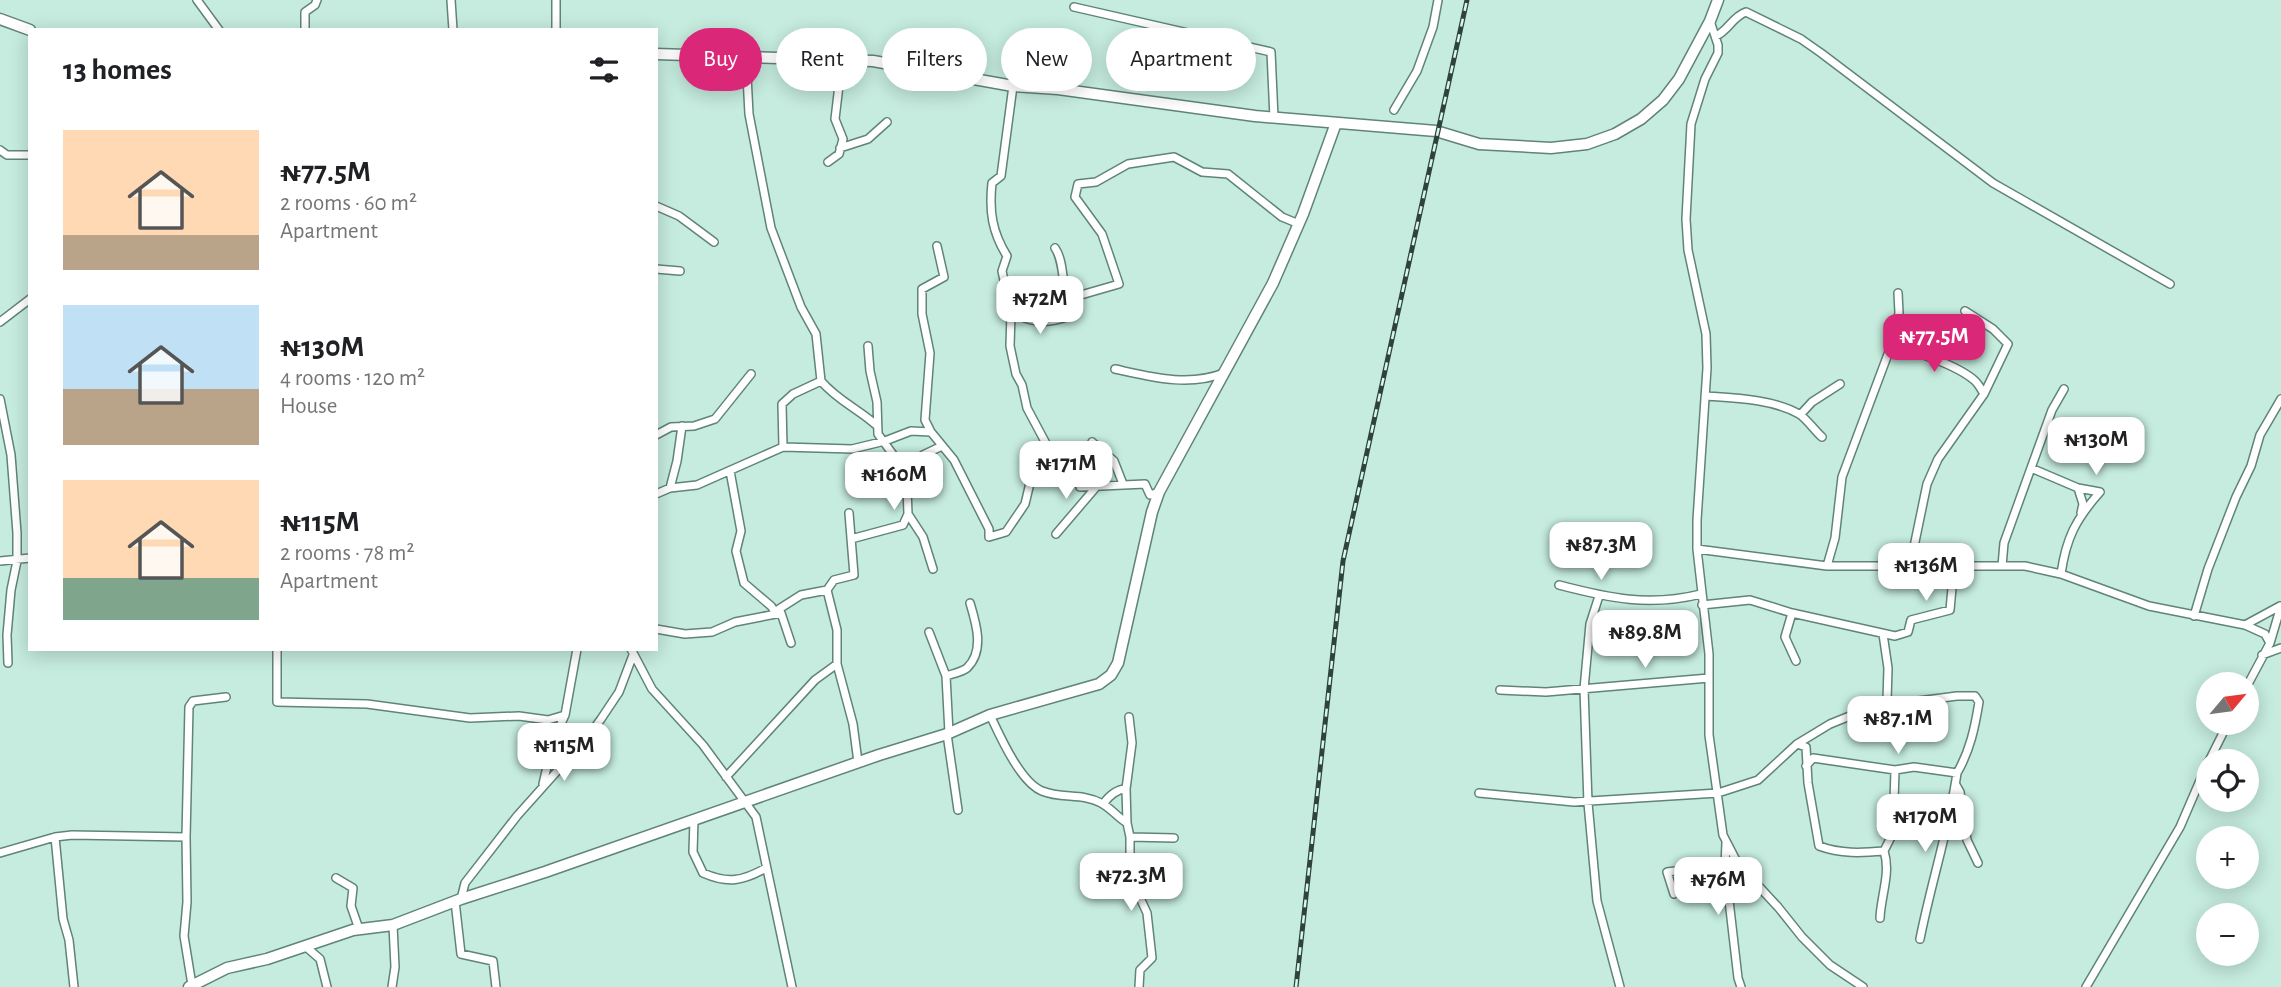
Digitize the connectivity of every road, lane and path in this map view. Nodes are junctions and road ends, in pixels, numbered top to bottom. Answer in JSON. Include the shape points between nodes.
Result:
{"nodes":[{"id":1,"x":197,"y":0,"type":"edge"},
{"id":2,"x":317,"y":0,"type":"edge"},
{"id":3,"x":451,"y":0,"type":"edge"},
{"id":4,"x":556,"y":0,"type":"edge"},
{"id":5,"x":1438,"y":0,"type":"edge"},
{"id":6,"x":1718,"y":0,"type":"edge"},
{"id":7,"x":1074,"y":7,"type":"dead end"},
{"id":8,"x":0,"y":19,"type":"edge"},
{"id":9,"x":1710,"y":21,"type":"junction"},
{"id":10,"x":218,"y":28,"type":"edge"},
{"id":11,"x":305,"y":28,"type":"edge"},
{"id":12,"x":453,"y":28,"type":"edge"},
{"id":13,"x":556,"y":28,"type":"edge"},
{"id":14,"x":28,"y":29,"type":"edge"},
{"id":15,"x":1716,"y":36,"type":"junction"},
{"id":16,"x":658,"y":54,"type":"edge"},
{"id":17,"x":679,"y":55,"type":"edge"},
{"id":18,"x":868,"y":61,"type":"edge"},
{"id":19,"x":1001,"y":84,"type":"edge"},
{"id":20,"x":748,"y":91,"type":"edge"},
{"id":21,"x":838,"y":91,"type":"edge"},
{"id":22,"x":1012,"y":91,"type":"edge"},
{"id":23,"x":1073,"y":91,"type":"edge"},
{"id":24,"x":1394,"y":110,"type":"dead end"},
{"id":25,"x":1273,"y":118,"type":"junction"},
{"id":26,"x":887,"y":122,"type":"dead end"},
{"id":27,"x":1335,"y":123,"type":"junction"},
{"id":28,"x":840,"y":148,"type":"junction"},
{"id":29,"x":0,"y":150,"type":"edge"},
{"id":30,"x":28,"y":155,"type":"edge"},
{"id":31,"x":828,"y":162,"type":"dead end"},
{"id":32,"x":658,"y":207,"type":"edge"},
{"id":33,"x":1299,"y":224,"type":"junction"},
{"id":34,"x":714,"y":242,"type":"dead end"},
{"id":35,"x":937,"y":246,"type":"dead end"},
{"id":36,"x":1055,"y":248,"type":"dead end"},
{"id":37,"x":658,"y":269,"type":"edge"},
{"id":38,"x":680,"y":271,"type":"dead end"},
{"id":39,"x":2170,"y":284,"type":"dead end"},
{"id":40,"x":1898,"y":293,"type":"dead end"},
{"id":41,"x":28,"y":301,"type":"edge"},
{"id":42,"x":1965,"y":311,"type":"dead end"},
{"id":43,"x":1011,"y":313,"type":"junction"},
{"id":44,"x":1069,"y":316,"type":"dead end"},
{"id":45,"x":0,"y":322,"type":"edge"},
{"id":46,"x":868,"y":346,"type":"dead end"},
{"id":47,"x":1891,"y":346,"type":"junction"},
{"id":48,"x":1115,"y":369,"type":"dead end"},
{"id":49,"x":1225,"y":373,"type":"junction"},
{"id":50,"x":751,"y":374,"type":"dead end"},
{"id":51,"x":821,"y":381,"type":"junction"},
{"id":52,"x":1840,"y":384,"type":"dead end"},
{"id":53,"x":2064,"y":389,"type":"dead end"},
{"id":54,"x":1984,"y":394,"type":"junction"},
{"id":55,"x":1706,"y":396,"type":"junction"},
{"id":56,"x":2281,"y":399,"type":"edge"},
{"id":57,"x":0,"y":400,"type":"edge"},
{"id":58,"x":1801,"y":414,"type":"junction"},
{"id":59,"x":876,"y":425,"type":"junction"},
{"id":60,"x":682,"y":426,"type":"junction"},
{"id":61,"x":931,"y":432,"type":"junction"},
{"id":62,"x":658,"y":434,"type":"edge"},
{"id":63,"x":1822,"y":437,"type":"dead end"},
{"id":64,"x":885,"y":441,"type":"junction"},
{"id":65,"x":1092,"y":442,"type":"dead end"},
{"id":66,"x":942,"y":446,"type":"junction"},
{"id":67,"x":783,"y":447,"type":"junction"},
{"id":68,"x":1028,"y":463,"type":"dead end"},
{"id":69,"x":2031,"y":468,"type":"junction"},
{"id":70,"x":730,"y":471,"type":"junction"},
{"id":71,"x":902,"y":476,"type":"junction"},
{"id":72,"x":1123,"y":484,"type":"junction"},
{"id":73,"x":1097,"y":486,"type":"junction"},
{"id":74,"x":670,"y":488,"type":"junction"},
{"id":75,"x":2078,"y":488,"type":"junction"},
{"id":76,"x":1159,"y":492,"type":"junction"},
{"id":77,"x":658,"y":493,"type":"edge"},
{"id":78,"x":849,"y":513,"type":"dead end"},
{"id":79,"x":2081,"y":513,"type":"junction"},
{"id":80,"x":908,"y":514,"type":"junction"},
{"id":81,"x":1056,"y":534,"type":"dead end"},
{"id":82,"x":851,"y":539,"type":"junction"},
{"id":83,"x":1697,"y":549,"type":"junction"},
{"id":84,"x":28,"y":558,"type":"edge"},
{"id":85,"x":0,"y":561,"type":"edge"},
{"id":86,"x":17,"y":561,"type":"junction"},
{"id":87,"x":1827,"y":566,"type":"junction"},
{"id":88,"x":1910,"y":566,"type":"junction"},
{"id":89,"x":1954,"y":566,"type":"junction"},
{"id":90,"x":2003,"y":566,"type":"junction"},
{"id":91,"x":933,"y":569,"type":"dead end"},
{"id":92,"x":2061,"y":574,"type":"junction"},
{"id":93,"x":1559,"y":585,"type":"dead end"},
{"id":94,"x":827,"y":590,"type":"junction"},
{"id":95,"x":1701,"y":594,"type":"junction"},
{"id":96,"x":1599,"y":596,"type":"junction"},
{"id":97,"x":970,"y":603,"type":"dead end"},
{"id":98,"x":1702,"y":605,"type":"junction"},
{"id":99,"x":2280,"y":606,"type":"edge"},
{"id":100,"x":778,"y":613,"type":"junction"},
{"id":101,"x":1792,"y":613,"type":"junction"},
{"id":102,"x":2194,"y":616,"type":"junction"},
{"id":103,"x":2245,"y":625,"type":"junction"},
{"id":104,"x":658,"y":629,"type":"edge"},
{"id":105,"x":929,"y":632,"type":"dead end"},
{"id":106,"x":1883,"y":634,"type":"junction"},
{"id":107,"x":2277,"y":637,"type":"edge"},
{"id":108,"x":791,"y":643,"type":"dead end"},
{"id":109,"x":2281,"y":648,"type":"edge"},
{"id":110,"x":276,"y":651,"type":"edge"},
{"id":111,"x":577,"y":651,"type":"edge"},
{"id":112,"x":632,"y":652,"type":"edge"},
{"id":113,"x":2262,"y":656,"type":"junction"},
{"id":114,"x":1797,"y":661,"type":"dead end"},
{"id":115,"x":8,"y":663,"type":"dead end"},
{"id":116,"x":836,"y":664,"type":"junction"},
{"id":117,"x":2254,"y":672,"type":"edge"},
{"id":118,"x":946,"y":676,"type":"junction"},
{"id":119,"x":1709,"y":678,"type":"junction"},
{"id":120,"x":1584,"y":689,"type":"junction"},
{"id":121,"x":1500,"y":690,"type":"dead end"},
{"id":122,"x":226,"y":697,"type":"dead end"},
{"id":123,"x":1888,"y":701,"type":"junction"},
{"id":124,"x":565,"y":715,"type":"junction"},
{"id":125,"x":990,"y":715,"type":"junction"},
{"id":126,"x":1129,"y":717,"type":"dead end"},
{"id":127,"x":948,"y":733,"type":"junction"},
{"id":128,"x":1797,"y":744,"type":"junction"},
{"id":129,"x":858,"y":762,"type":"junction"},
{"id":130,"x":1806,"y":766,"type":"junction"},
{"id":131,"x":1895,"y":770,"type":"junction"},
{"id":132,"x":1957,"y":773,"type":"junction"},
{"id":133,"x":726,"y":777,"type":"junction"},
{"id":134,"x":1955,"y":785,"type":"junction"},
{"id":135,"x":542,"y":787,"type":"junction"},
{"id":136,"x":1126,"y":789,"type":"junction"},
{"id":137,"x":2196,"y":791,"type":"edge"},
{"id":138,"x":1479,"y":793,"type":"dead end"},
{"id":139,"x":1718,"y":793,"type":"junction"},
{"id":140,"x":1587,"y":801,"type":"junction"},
{"id":141,"x":745,"y":803,"type":"junction"},
{"id":142,"x":1103,"y":804,"type":"junction"},
{"id":143,"x":958,"y":810,"type":"dead end"},
{"id":144,"x":694,"y":820,"type":"junction"},
{"id":145,"x":1128,"y":823,"type":"junction"},
{"id":146,"x":55,"y":837,"type":"junction"},
{"id":147,"x":186,"y":837,"type":"junction"},
{"id":148,"x":1130,"y":837,"type":"junction"},
{"id":149,"x":1174,"y":838,"type":"dead end"},
{"id":150,"x":1726,"y":842,"type":"junction"},
{"id":151,"x":1884,"y":851,"type":"junction"},
{"id":152,"x":0,"y":853,"type":"edge"},
{"id":153,"x":1978,"y":863,"type":"dead end"},
{"id":154,"x":1726,"y":864,"type":"junction"},
{"id":155,"x":766,"y":868,"type":"junction"},
{"id":156,"x":336,"y":878,"type":"dead end"},
{"id":157,"x":1674,"y":894,"type":"dead end"},
{"id":158,"x":458,"y":900,"type":"junction"},
{"id":159,"x":1880,"y":918,"type":"dead end"},
{"id":160,"x":393,"y":925,"type":"junction"},
{"id":161,"x":359,"y":929,"type":"junction"},
{"id":162,"x":1920,"y":939,"type":"dead end"},
{"id":163,"x":305,"y":946,"type":"junction"},
{"id":164,"x":190,"y":986,"type":"edge"},
{"id":165,"x":74,"y":987,"type":"edge"},
{"id":166,"x":327,"y":987,"type":"edge"},
{"id":167,"x":392,"y":987,"type":"edge"},
{"id":168,"x":496,"y":987,"type":"edge"},
{"id":169,"x":792,"y":987,"type":"edge"},
{"id":170,"x":1139,"y":987,"type":"edge"},
{"id":171,"x":1620,"y":987,"type":"edge"},
{"id":172,"x":1741,"y":987,"type":"edge"},
{"id":173,"x":1863,"y":987,"type":"edge"},
{"id":174,"x":2086,"y":987,"type":"edge"}],
"edges":[{"from":1,"to":10,"type":"street"},
{"from":2,"to":11,"type":"street","via":[[305,12]]},
{"from":3,"to":12,"type":"street"},
{"from":4,"to":13,"type":"street"},
{"from":5,"to":24,"type":"street","via":[[1417,71]]},
{"from":6,"to":9,"type":"street"},
{"from":7,"to":25,"type":"street","via":[[1271,52]]},
{"from":8,"to":14,"type":"street"},
{"from":9,"to":15,"type":"street"},
{"from":9,"to":27,"type":"street","via":[[1679,79],[1662,100],[1641,119],[1587,144],[1551,148],[1479,144],[1436,131]]},
{"from":15,"to":39,"type":"street","via":[[1746,12],[1801,39],[1993,183]]},
{"from":15,"to":55,"type":"street","via":[[1717,53],[1692,124],[1686,219],[1706,334]]},
{"from":16,"to":17,"type":"street"},
{"from":18,"to":19,"type":"street"},
{"from":20,"to":51,"type":"street","via":[[771,228],[816,334]]},
{"from":21,"to":28,"type":"street","via":[[835,119],[843,139]]},
{"from":22,"to":43,"type":"street","via":[[1001,176],[992,183],[990,200],[993,229],[1007,256],[1002,271]]},
{"from":23,"to":25,"type":"street"},
{"from":25,"to":27,"type":"street"},
{"from":26,"to":28,"type":"street","via":[[868,139]]},
{"from":27,"to":33,"type":"street"},
{"from":28,"to":31,"type":"street"},
{"from":29,"to":30,"type":"street","via":[[7,155]]},
{"from":32,"to":34,"type":"street"},
{"from":33,"to":36,"type":"street","via":[[1282,217],[1228,174],[1202,172],[1174,157],[1128,164],[1096,182],[1078,184],[1075,197],[1102,234],[1119,284],[1067,299]]},
{"from":33,"to":49,"type":"street"},
{"from":35,"to":61,"type":"street","via":[[944,277],[922,289],[930,353],[925,420]]},
{"from":37,"to":38,"type":"street"},
{"from":40,"to":47,"type":"street","via":[[1899,313]]},
{"from":41,"to":45,"type":"street"},
{"from":42,"to":54,"type":"street","via":[[2008,344]]},
{"from":43,"to":44,"type":"street","via":[[1032,321],[1052,322]]},
{"from":43,"to":73,"type":"street","via":[[1010,346],[1027,408],[1050,451],[1068,461],[1080,486]]},
{"from":46,"to":59,"type":"street"},
{"from":47,"to":54,"type":"street","via":[[1937,360],[1974,380]]},
{"from":47,"to":87,"type":"street","via":[[1842,477]]},
{"from":48,"to":49,"type":"street","via":[[1194,381]]},
{"from":49,"to":76,"type":"street"},
{"from":50,"to":60,"type":"street","via":[[715,419]]},
{"from":51,"to":59,"type":"street","via":[[834,396]]},
{"from":51,"to":67,"type":"street","via":[[782,404]]},
{"from":52,"to":58,"type":"street"},
{"from":53,"to":69,"type":"street"},
{"from":54,"to":88,"type":"street","via":[[1938,459],[1927,484]]},
{"from":55,"to":58,"type":"street","via":[[1743,397]]},
{"from":55,"to":83,"type":"street"},
{"from":56,"to":102,"type":"street","via":[[2260,435]]},
{"from":57,"to":86,"type":"street","via":[[10,455]]},
{"from":58,"to":63,"type":"street"},
{"from":59,"to":64,"type":"street"},
{"from":60,"to":62,"type":"street"},
{"from":60,"to":74,"type":"street"},
{"from":61,"to":64,"type":"street","via":[[911,431]]},
{"from":61,"to":66,"type":"street"},
{"from":64,"to":67,"type":"street","via":[[852,449]]},
{"from":64,"to":71,"type":"street"},
{"from":65,"to":72,"type":"street","via":[[1114,461]]},
{"from":66,"to":68,"type":"street","via":[[954,460],[989,537],[1006,532],[1025,504],[1030,484]]},
{"from":66,"to":71,"type":"street"},
{"from":67,"to":70,"type":"street"},
{"from":69,"to":75,"type":"street"},
{"from":69,"to":90,"type":"street","via":[[2004,543]]},
{"from":70,"to":74,"type":"street","via":[[697,485]]},
{"from":70,"to":100,"type":"street","via":[[741,531],[736,551],[744,583]]},
{"from":71,"to":80,"type":"street"},
{"from":72,"to":73,"type":"street"},
{"from":72,"to":76,"type":"street","via":[[1145,484],[1150,495]]},
{"from":73,"to":81,"type":"street"},
{"from":74,"to":77,"type":"street"},
{"from":75,"to":79,"type":"street"},
{"from":75,"to":79,"type":"street","via":[[2100,492]]},
{"from":76,"to":125,"type":"street","via":[[1126,633],[1111,675],[1099,684]]},
{"from":78,"to":82,"type":"street"},
{"from":79,"to":92,"type":"street"},
{"from":80,"to":82,"type":"street","via":[[903,525]]},
{"from":80,"to":91,"type":"street","via":[[923,537]]},
{"from":82,"to":94,"type":"street","via":[[854,575],[834,580]]},
{"from":83,"to":87,"type":"street"},
{"from":83,"to":95,"type":"street"},
{"from":84,"to":86,"type":"street"},
{"from":85,"to":86,"type":"street"},
{"from":86,"to":115,"type":"street"},
{"from":87,"to":88,"type":"street"},
{"from":88,"to":89,"type":"street"},
{"from":89,"to":90,"type":"street"},
{"from":89,"to":106,"type":"street","via":[[1950,610],[1910,620],[1909,632]]},
{"from":90,"to":92,"type":"street"},
{"from":92,"to":102,"type":"street","via":[[2149,606]]},
{"from":93,"to":96,"type":"street"},
{"from":94,"to":100,"type":"street","via":[[801,595]]},
{"from":94,"to":116,"type":"street","via":[[837,630]]},
{"from":95,"to":96,"type":"street","via":[[1672,601]]},
{"from":95,"to":98,"type":"street"},
{"from":96,"to":120,"type":"street","via":[[1590,624]]},
{"from":97,"to":118,"type":"street","via":[[978,631],[976,653],[966,669]]},
{"from":98,"to":101,"type":"street","via":[[1749,600]]},
{"from":98,"to":119,"type":"street"},
{"from":99,"to":103,"type":"street"},
{"from":99,"to":107,"type":"street"},
{"from":100,"to":104,"type":"street","via":[[712,632]]},
{"from":100,"to":108,"type":"street"},
{"from":101,"to":106,"type":"street"},
{"from":101,"to":114,"type":"street","via":[[1784,637]]},
{"from":102,"to":103,"type":"street"},
{"from":103,"to":107,"type":"street"},
{"from":105,"to":118,"type":"street"},
{"from":106,"to":123,"type":"street"},
{"from":107,"to":113,"type":"street"},
{"from":109,"to":113,"type":"street"},
{"from":110,"to":124,"type":"street","via":[[277,702],[367,704],[470,718],[548,720]]},
{"from":111,"to":124,"type":"street"},
{"from":112,"to":133,"type":"street","via":[[652,689]]},
{"from":112,"to":135,"type":"street","via":[[619,692],[601,719],[573,757]]},
{"from":113,"to":117,"type":"street"},
{"from":116,"to":129,"type":"street"},
{"from":116,"to":133,"type":"street","via":[[815,680]]},
{"from":118,"to":127,"type":"street"},
{"from":119,"to":120,"type":"street"},
{"from":119,"to":139,"type":"street","via":[[1709,734]]},
{"from":120,"to":121,"type":"street"},
{"from":120,"to":140,"type":"street"},
{"from":122,"to":147,"type":"street","via":[[193,701],[189,707]]},
{"from":123,"to":128,"type":"street","via":[[1830,724]]},
{"from":123,"to":132,"type":"street","via":[[1975,696],[1979,702],[1975,727]]},
{"from":124,"to":135,"type":"street"},
{"from":125,"to":127,"type":"street"},
{"from":125,"to":142,"type":"street","via":[[1015,764],[1042,791]]},
{"from":126,"to":136,"type":"street","via":[[1132,743]]},
{"from":127,"to":129,"type":"street"},
{"from":127,"to":143,"type":"street"},
{"from":128,"to":130,"type":"street","via":[[1806,747]]},
{"from":128,"to":139,"type":"street","via":[[1758,780]]},
{"from":129,"to":141,"type":"street"},
{"from":130,"to":131,"type":"street","via":[[1813,758]]},
{"from":130,"to":151,"type":"street","via":[[1819,846],[1856,853]]},
{"from":131,"to":132,"type":"street","via":[[1914,767]]},
{"from":131,"to":151,"type":"street","via":[[1893,833]]},
{"from":132,"to":134,"type":"street"},
{"from":133,"to":141,"type":"street"},
{"from":134,"to":153,"type":"street","via":[[1967,840]]},
{"from":134,"to":162,"type":"street"},
{"from":135,"to":158,"type":"street","via":[[465,883]]},
{"from":136,"to":142,"type":"street","via":[[1108,796]]},
{"from":136,"to":145,"type":"street"},
{"from":137,"to":174,"type":"street","via":[[2180,827]]},
{"from":138,"to":140,"type":"street"},
{"from":139,"to":140,"type":"street"},
{"from":139,"to":150,"type":"street"},
{"from":140,"to":171,"type":"street","via":[[1597,901]]},
{"from":141,"to":144,"type":"street"},
{"from":141,"to":155,"type":"street","via":[[759,824]]},
{"from":142,"to":145,"type":"street"},
{"from":144,"to":155,"type":"street","via":[[692,852],[703,873],[718,879],[746,880]]},
{"from":144,"to":158,"type":"street"},
{"from":145,"to":148,"type":"street"},
{"from":146,"to":147,"type":"street"},
{"from":146,"to":152,"type":"street"},
{"from":146,"to":165,"type":"street"},
{"from":147,"to":164,"type":"street","via":[[184,936]]},
{"from":148,"to":149,"type":"street"},
{"from":148,"to":170,"type":"street","via":[[1130,876],[1147,913],[1152,958],[1140,970]]},
{"from":150,"to":154,"type":"street"},
{"from":150,"to":173,"type":"street","via":[[1738,864],[1802,937],[1830,965]]},
{"from":151,"to":159,"type":"street","via":[[1888,863]]},
{"from":154,"to":157,"type":"street","via":[[1667,872]]},
{"from":154,"to":172,"type":"street"},
{"from":155,"to":169,"type":"street"},
{"from":156,"to":161,"type":"street","via":[[353,888],[351,906]]},
{"from":158,"to":160,"type":"street"},
{"from":158,"to":168,"type":"street","via":[[461,954],[493,961]]},
{"from":160,"to":161,"type":"street"},
{"from":160,"to":167,"type":"street"},
{"from":161,"to":163,"type":"street"},
{"from":163,"to":164,"type":"street","via":[[226,968]]},
{"from":163,"to":166,"type":"street","via":[[320,959]]}]}
